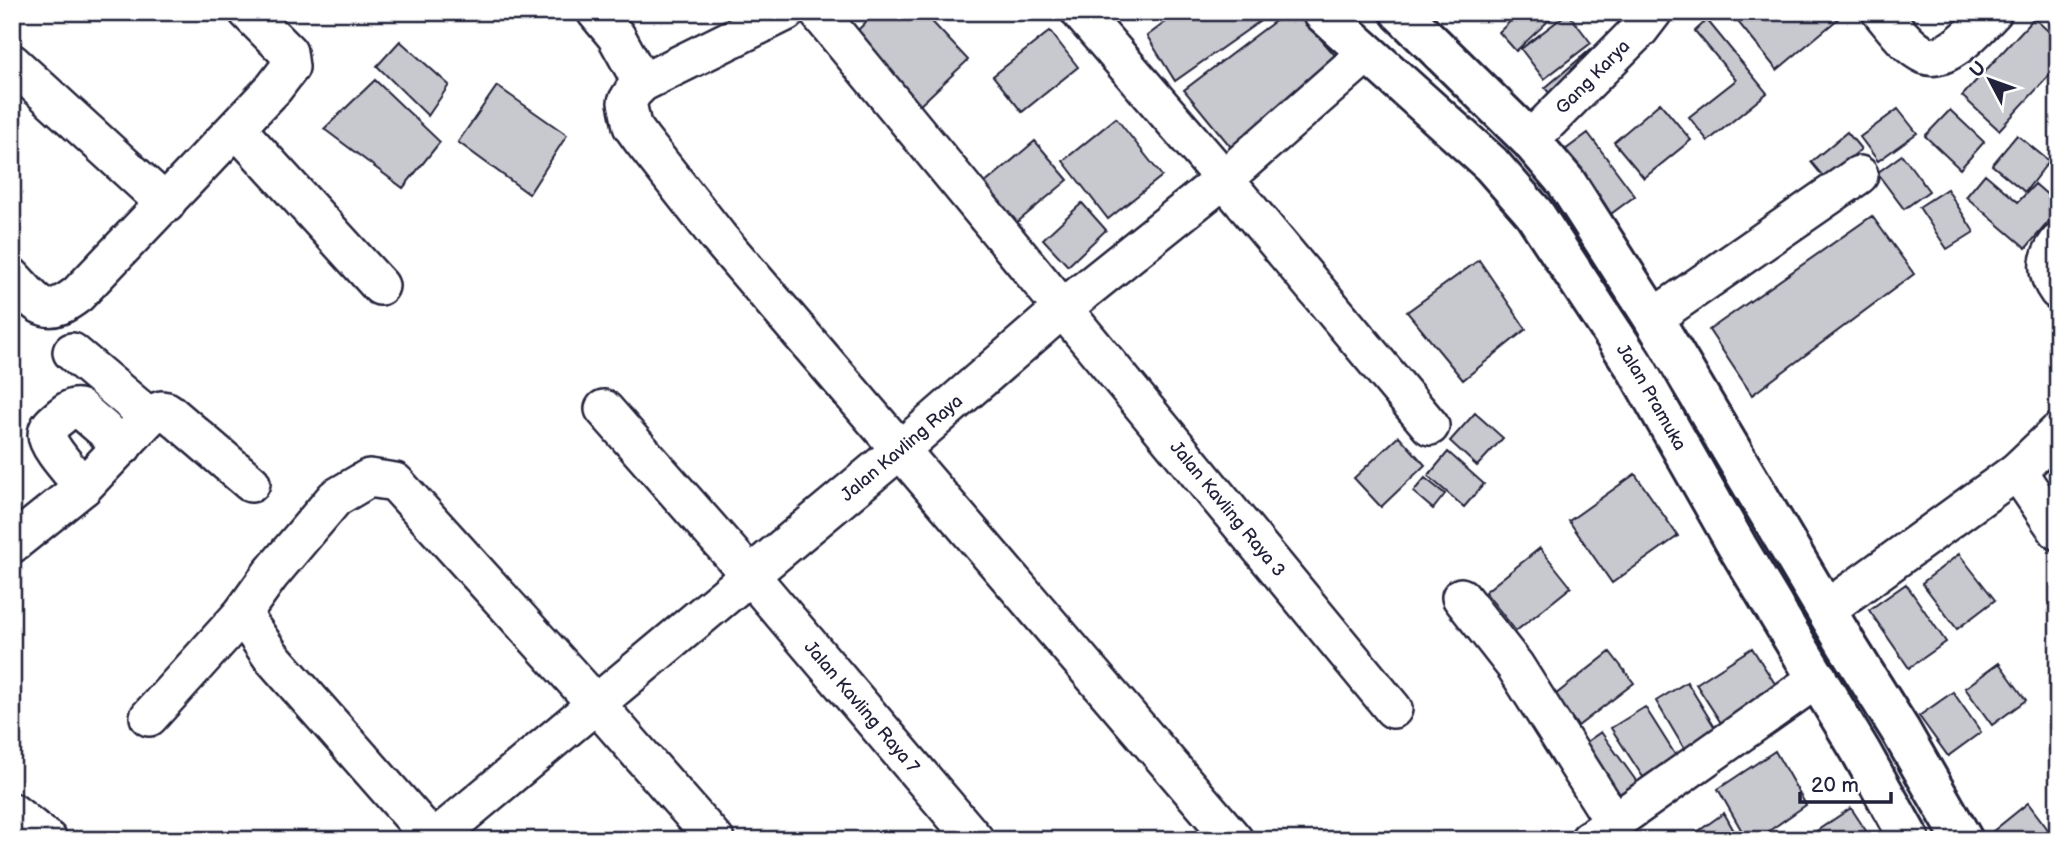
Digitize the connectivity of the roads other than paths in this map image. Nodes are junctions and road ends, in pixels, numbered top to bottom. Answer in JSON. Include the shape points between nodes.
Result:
{"nodes":[{"id":1,"x":248,"y":12,"type":"edge"},
{"id":2,"x":596,"y":12,"type":"edge"},
{"id":3,"x":786,"y":12,"type":"edge"},
{"id":4,"x":818,"y":12,"type":"edge"},
{"id":5,"x":1080,"y":12,"type":"edge"},
{"id":6,"x":1322,"y":12,"type":"edge"},
{"id":7,"x":1400,"y":12,"type":"edge"},
{"id":8,"x":1653,"y":12,"type":"edge"},
{"id":9,"x":1881,"y":12,"type":"edge"},
{"id":10,"x":1993,"y":12,"type":"edge"},
{"id":11,"x":1440,"y":51,"type":"junction"},
{"id":12,"x":1366,"y":54,"type":"junction"},
{"id":13,"x":12,"y":63,"type":"edge"},
{"id":14,"x":642,"y":83,"type":"junction"},
{"id":15,"x":1412,"y":91,"type":"junction"},
{"id":16,"x":237,"y":129,"type":"junction"},
{"id":17,"x":1530,"y":139,"type":"junction"},
{"id":18,"x":1858,"y":175,"type":"dead end"},
{"id":19,"x":1224,"y":179,"type":"junction"},
{"id":20,"x":166,"y":204,"type":"junction"},
{"id":21,"x":2058,"y":243,"type":"edge"},
{"id":22,"x":12,"y":277,"type":"edge"},
{"id":23,"x":380,"y":286,"type":"dead end"},
{"id":24,"x":2058,"y":290,"type":"edge"},
{"id":25,"x":1062,"y":309,"type":"junction"},
{"id":26,"x":1653,"y":318,"type":"junction"},
{"id":27,"x":72,"y":352,"type":"dead end"},
{"id":28,"x":604,"y":409,"type":"dead end"},
{"id":29,"x":149,"y":417,"type":"junction"},
{"id":30,"x":1430,"y":426,"type":"dead end"},
{"id":31,"x":2058,"y":432,"type":"edge"},
{"id":32,"x":123,"y":446,"type":"junction"},
{"id":33,"x":901,"y":449,"type":"junction"},
{"id":34,"x":2017,"y":471,"type":"junction"},
{"id":35,"x":251,"y":483,"type":"dead end"},
{"id":36,"x":83,"y":486,"type":"junction"},
{"id":37,"x":1775,"y":523,"type":"junction"},
{"id":38,"x":2058,"y":531,"type":"edge"},
{"id":39,"x":12,"y":544,"type":"edge"},
{"id":40,"x":1738,"y":546,"type":"junction"},
{"id":41,"x":749,"y":574,"type":"junction"},
{"id":42,"x":1461,"y":597,"type":"dead end"},
{"id":43,"x":1827,"y":609,"type":"junction"},
{"id":44,"x":242,"y":614,"type":"junction"},
{"id":45,"x":1818,"y":678,"type":"junction"},
{"id":46,"x":597,"y":705,"type":"junction"},
{"id":47,"x":1394,"y":709,"type":"dead end"},
{"id":48,"x":149,"y":717,"type":"dead end"},
{"id":49,"x":1900,"y":730,"type":"junction"},
{"id":50,"x":1861,"y":752,"type":"junction"},
{"id":51,"x":12,"y":812,"type":"edge"},
{"id":52,"x":1602,"y":831,"type":"edge"},
{"id":53,"x":48,"y":840,"type":"edge"},
{"id":54,"x":433,"y":840,"type":"edge"},
{"id":55,"x":715,"y":840,"type":"edge"},
{"id":56,"x":975,"y":840,"type":"edge"},
{"id":57,"x":1234,"y":840,"type":"edge"},
{"id":58,"x":1910,"y":840,"type":"edge"},
{"id":59,"x":1963,"y":840,"type":"edge"}],
"edges":[{"from":1,"to":16,"type":"street","via":[[288,52],[290,67]]},
{"from":2,"to":14,"type":"street","via":[[616,36]]},
{"from":3,"to":14,"type":"street"},
{"from":4,"to":25,"type":"street","name":"Jalan Kavling Raya 3"},
{"from":5,"to":19,"type":"street"},
{"from":6,"to":12,"type":"main road","name":"Jalan Pramuka"},
{"from":7,"to":11,"type":"main road"},
{"from":8,"to":17,"type":"street","name":"Gang Karya"},
{"from":9,"to":10,"type":"street","via":[[1914,47],[1936,57],[1962,44]]},
{"from":11,"to":15,"type":"main road"},
{"from":11,"to":17,"type":"main road"},
{"from":12,"to":15,"type":"main road","name":"Jalan Pramuka"},
{"from":12,"to":19,"type":"street","name":"Jalan Kavling Raya"},
{"from":13,"to":20,"type":"street"},
{"from":14,"to":33,"type":"street","via":[[627,102],[632,126],[719,238]]},
{"from":15,"to":40,"type":"main road","name":"Jalan Pramuka","via":[[1491,163],[1534,213],[1636,370]]},
{"from":16,"to":20,"type":"street"},
{"from":16,"to":23,"type":"street"},
{"from":17,"to":26,"type":"main road","via":[[1566,182]]},
{"from":18,"to":26,"type":"street"},
{"from":19,"to":25,"type":"street","name":"Jalan Kavling Raya"},
{"from":19,"to":30,"type":"street"},
{"from":20,"to":22,"type":"street","via":[[64,305],[42,307]]},
{"from":21,"to":24,"type":"street","via":[[2047,270]]},
{"from":25,"to":33,"type":"street","name":"Jalan Kavling Raya"},
{"from":25,"to":47,"type":"street","name":"Jalan Kavling Raya 3"},
{"from":26,"to":37,"type":"main road"},
{"from":27,"to":29,"type":"street"},
{"from":28,"to":41,"type":"street","name":"Jalan Kavling Raya 7"},
{"from":29,"to":32,"type":"street"},
{"from":29,"to":35,"type":"street","via":[[167,411]]},
{"from":31,"to":34,"type":"street"},
{"from":32,"to":36,"type":"street"},
{"from":32,"to":36,"type":"street","via":[[79,408],[66,411],[49,427],[46,438],[50,446]]},
{"from":33,"to":41,"type":"street","name":"Jalan Kavling Raya"},
{"from":33,"to":57,"type":"street"},
{"from":34,"to":38,"type":"street"},
{"from":34,"to":43,"type":"street"},
{"from":36,"to":39,"type":"street"},
{"from":37,"to":40,"type":"main road"},
{"from":37,"to":43,"type":"main road"},
{"from":40,"to":45,"type":"main road","name":"Jalan Pramuka"},
{"from":41,"to":46,"type":"street","name":"Jalan Kavling Raya"},
{"from":41,"to":56,"type":"street","name":"Jalan Kavling Raya 7"},
{"from":42,"to":52,"type":"street","via":[[1515,666]]},
{"from":43,"to":49,"type":"main road"},
{"from":44,"to":46,"type":"street","via":[[335,498],[369,478],[395,482]]},
{"from":44,"to":48,"type":"street"},
{"from":44,"to":54,"type":"street","via":[[271,656]]},
{"from":45,"to":50,"type":"main road","name":"Jalan Pramuka"},
{"from":45,"to":52,"type":"street"},
{"from":46,"to":54,"type":"street","name":"Jalan Kavling Raya"},
{"from":46,"to":55,"type":"street"},
{"from":49,"to":50,"type":"main road"},
{"from":49,"to":59,"type":"main road"},
{"from":50,"to":58,"type":"main road","name":"Jalan Pramuka"},
{"from":51,"to":53,"type":"street"}]}
